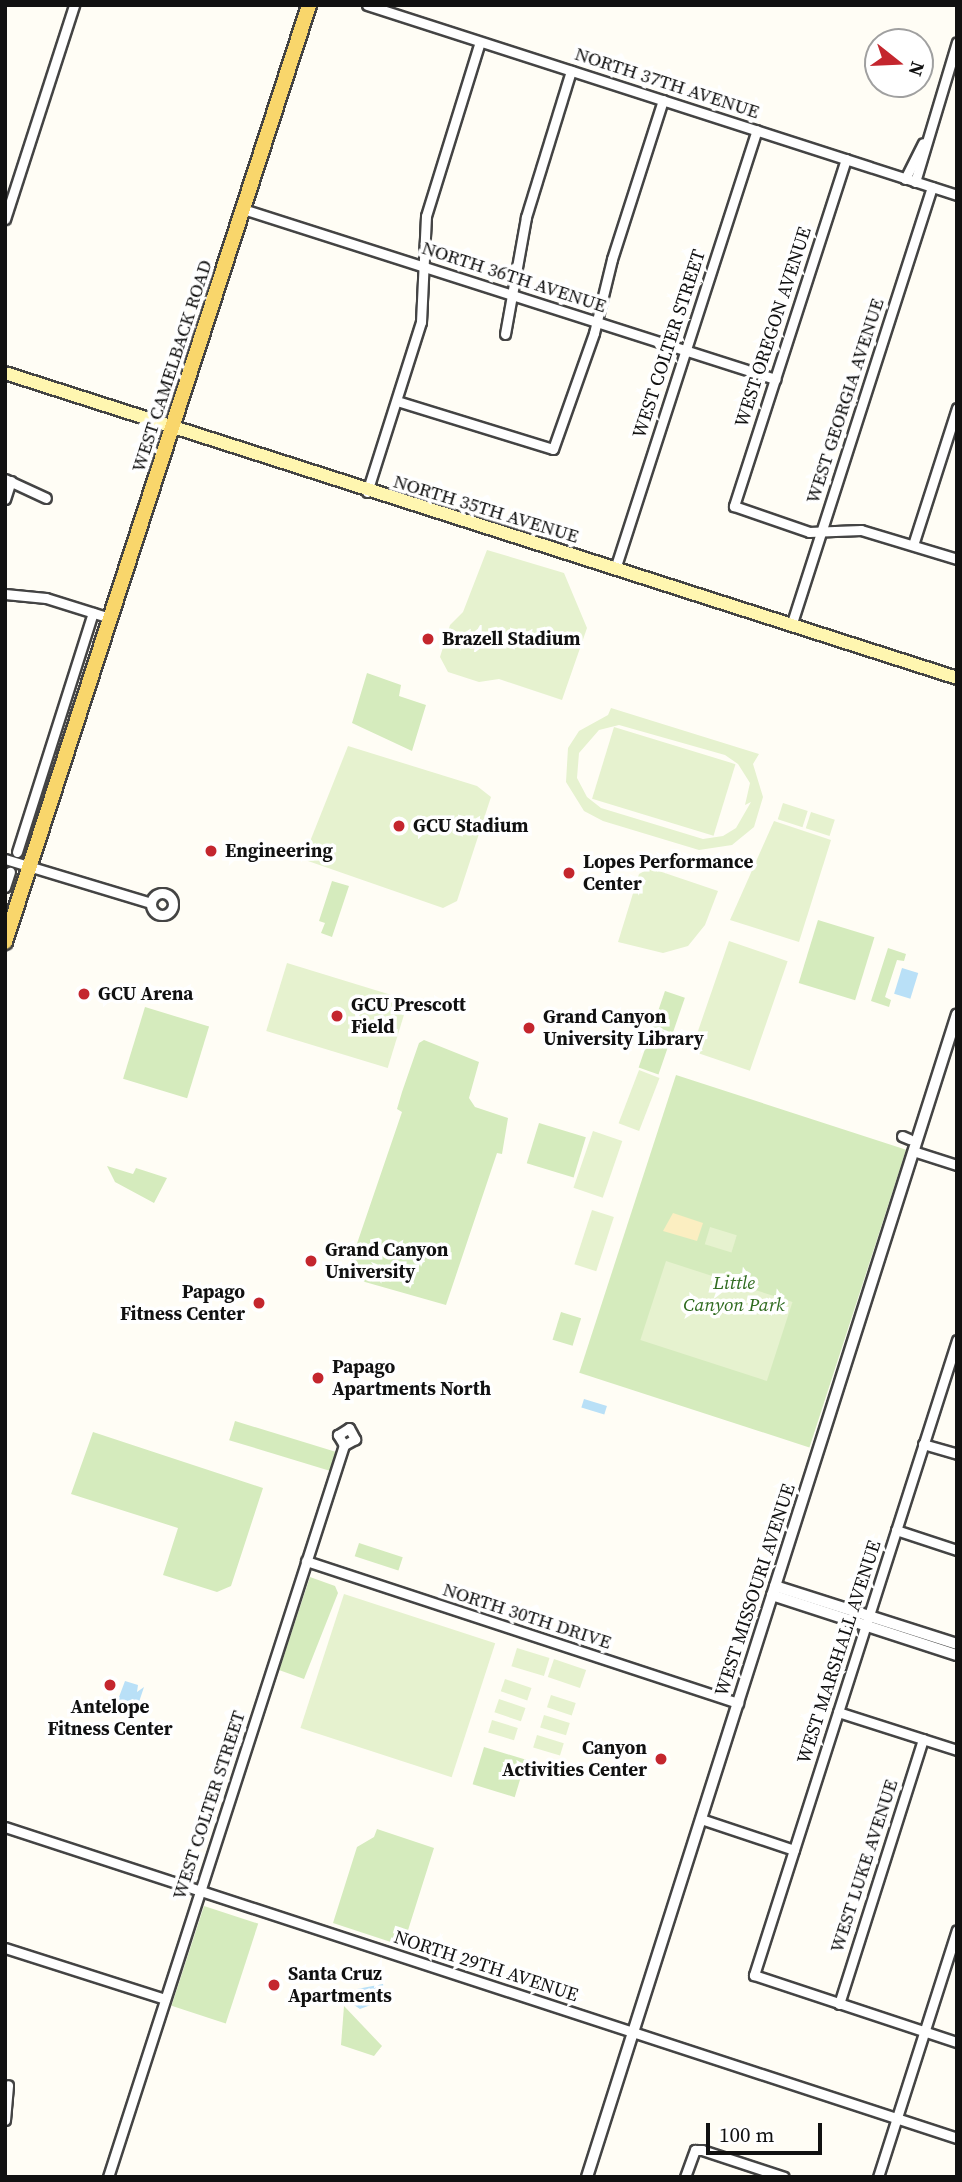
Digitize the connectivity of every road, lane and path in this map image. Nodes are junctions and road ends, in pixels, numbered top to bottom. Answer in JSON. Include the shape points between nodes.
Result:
{"nodes":[{"id":1,"x":75,"y":5,"type":"edge"},
{"id":2,"x":309,"y":5,"type":"edge"},
{"id":3,"x":367,"y":5,"type":"edge"},
{"id":4,"x":480,"y":42,"type":"junction"},
{"id":5,"x":957,"y":42,"type":"edge"},
{"id":6,"x":571,"y":71,"type":"junction"},
{"id":7,"x":663,"y":100,"type":"junction"},
{"id":8,"x":757,"y":130,"type":"junction"},
{"id":9,"x":846,"y":159,"type":"junction"},
{"id":10,"x":910,"y":180,"type":"junction"},
{"id":11,"x":932,"y":187,"type":"junction"},
{"id":12,"x":957,"y":195,"type":"edge"},
{"id":13,"x":243,"y":209,"type":"junction"},
{"id":14,"x":5,"y":219,"type":"edge"},
{"id":15,"x":423,"y":266,"type":"junction"},
{"id":16,"x":510,"y":294,"type":"junction"},
{"id":17,"x":597,"y":322,"type":"junction"},
{"id":18,"x":505,"y":334,"type":"dead end"},
{"id":19,"x":685,"y":350,"type":"junction"},
{"id":20,"x":5,"y":373,"type":"edge"},
{"id":21,"x":775,"y":379,"type":"junction"},
{"id":22,"x":397,"y":401,"type":"junction"},
{"id":23,"x":957,"y":408,"type":"edge"},
{"id":24,"x":172,"y":429,"type":"junction"},
{"id":25,"x":8,"y":480,"type":"edge"},
{"id":26,"x":367,"y":492,"type":"junction"},
{"id":27,"x":46,"y":498,"type":"dead end"},
{"id":28,"x":5,"y":499,"type":"edge"},
{"id":29,"x":820,"y":534,"type":"junction"},
{"id":30,"x":913,"y":545,"type":"junction"},
{"id":31,"x":957,"y":559,"type":"edge"},
{"id":32,"x":615,"y":569,"type":"junction"},
{"id":33,"x":5,"y":594,"type":"edge"},
{"id":34,"x":93,"y":613,"type":"junction"},
{"id":35,"x":110,"y":618,"type":"junction"},
{"id":36,"x":791,"y":626,"type":"junction"},
{"id":37,"x":957,"y":678,"type":"edge"},
{"id":38,"x":55,"y":735,"type":"junction"},
{"id":39,"x":71,"y":740,"type":"junction"},
{"id":40,"x":17,"y":852,"type":"dead end"},
{"id":41,"x":5,"y":859,"type":"edge"},
{"id":42,"x":30,"y":867,"type":"junction"},
{"id":43,"x":10,"y":872,"type":"dead end"},
{"id":44,"x":5,"y":887,"type":"edge"},
{"id":45,"x":151,"y":903,"type":"dead end"},
{"id":46,"x":5,"y":942,"type":"edge"},
{"id":47,"x":957,"y":1014,"type":"edge"},
{"id":48,"x":913,"y":1151,"type":"junction"},
{"id":49,"x":957,"y":1165,"type":"edge"},
{"id":50,"x":957,"y":1340,"type":"edge"},
{"id":51,"x":954,"y":1358,"type":"edge"},
{"id":52,"x":344,"y":1444,"type":"dead end"},
{"id":53,"x":923,"y":1444,"type":"junction"},
{"id":54,"x":957,"y":1454,"type":"edge"},
{"id":55,"x":896,"y":1530,"type":"junction"},
{"id":56,"x":957,"y":1550,"type":"edge"},
{"id":57,"x":306,"y":1561,"type":"junction"},
{"id":58,"x":774,"y":1590,"type":"junction"},
{"id":59,"x":867,"y":1620,"type":"junction"},
{"id":60,"x":957,"y":1644,"type":"edge"},
{"id":61,"x":957,"y":1655,"type":"edge"},
{"id":62,"x":738,"y":1703,"type":"junction"},
{"id":63,"x":838,"y":1712,"type":"junction"},
{"id":64,"x":923,"y":1739,"type":"junction"},
{"id":65,"x":957,"y":1751,"type":"edge"},
{"id":66,"x":701,"y":1819,"type":"junction"},
{"id":67,"x":5,"y":1828,"type":"edge"},
{"id":68,"x":794,"y":1850,"type":"junction"},
{"id":69,"x":200,"y":1891,"type":"junction"},
{"id":70,"x":957,"y":1930,"type":"edge"},
{"id":71,"x":5,"y":1948,"type":"edge"},
{"id":72,"x":165,"y":1999,"type":"junction"},
{"id":73,"x":839,"y":2004,"type":"junction"},
{"id":74,"x":923,"y":2031,"type":"junction"},
{"id":75,"x":633,"y":2032,"type":"junction"},
{"id":76,"x":957,"y":2042,"type":"edge"},
{"id":77,"x":8,"y":2085,"type":"dead end"},
{"id":78,"x":896,"y":2119,"type":"junction"},
{"id":79,"x":5,"y":2120,"type":"edge"},
{"id":80,"x":957,"y":2138,"type":"edge"},
{"id":81,"x":108,"y":2177,"type":"edge"},
{"id":82,"x":587,"y":2177,"type":"edge"},
{"id":83,"x":685,"y":2177,"type":"edge"},
{"id":84,"x":782,"y":2177,"type":"edge"},
{"id":85,"x":878,"y":2177,"type":"edge"}],
"edges":[{"from":1,"to":14,"type":"street"},
{"from":2,"to":13,"type":"main road","name":"WEST CAMELBACK ROAD"},
{"from":3,"to":4,"type":"street","name":"NORTH 37TH AVENUE"},
{"from":4,"to":6,"type":"street","name":"NORTH 37TH AVENUE"},
{"from":4,"to":15,"type":"street","via":[[432,193],[423,235]]},
{"from":5,"to":10,"type":"street"},
{"from":6,"to":7,"type":"street","name":"NORTH 37TH AVENUE"},
{"from":6,"to":16,"type":"street","via":[[526,217]]},
{"from":7,"to":8,"type":"street","name":"NORTH 37TH AVENUE"},
{"from":7,"to":17,"type":"street","via":[[612,259]]},
{"from":8,"to":9,"type":"street","name":"NORTH 37TH AVENUE"},
{"from":8,"to":19,"type":"street","name":"WEST COLTER STREET"},
{"from":9,"to":10,"type":"street","name":"NORTH 37TH AVENUE"},
{"from":9,"to":21,"type":"street","name":"WEST OREGON AVENUE"},
{"from":10,"to":11,"type":"street","name":"NORTH 37TH AVENUE"},
{"from":11,"to":12,"type":"street","name":"NORTH 37TH AVENUE"},
{"from":11,"to":29,"type":"street","name":"WEST GEORGIA AVENUE"},
{"from":13,"to":15,"type":"street","name":"NORTH 36TH AVENUE"},
{"from":13,"to":24,"type":"main road","name":"WEST CAMELBACK ROAD"},
{"from":15,"to":16,"type":"street","name":"NORTH 36TH AVENUE"},
{"from":15,"to":22,"type":"street","via":[[421,322]]},
{"from":16,"to":17,"type":"street","name":"NORTH 36TH AVENUE"},
{"from":16,"to":18,"type":"street"},
{"from":17,"to":19,"type":"street","name":"NORTH 36TH AVENUE"},
{"from":17,"to":22,"type":"street","via":[[553,449]]},
{"from":19,"to":21,"type":"street","name":"NORTH 36TH AVENUE"},
{"from":19,"to":32,"type":"street","name":"WEST COLTER STREET"},
{"from":20,"to":24,"type":"main road","name":"NORTH 35TH AVENUE"},
{"from":21,"to":29,"type":"street","name":"WEST OREGON AVENUE","via":[[734,506]]},
{"from":22,"to":26,"type":"street"},
{"from":23,"to":30,"type":"street"},
{"from":24,"to":26,"type":"main road","name":"NORTH 35TH AVENUE"},
{"from":24,"to":35,"type":"main road","name":"WEST CAMELBACK ROAD"},
{"from":25,"to":27,"type":"street"},
{"from":25,"to":28,"type":"street"},
{"from":26,"to":32,"type":"main road","name":"NORTH 35TH AVENUE"},
{"from":29,"to":30,"type":"street","via":[[862,530]]},
{"from":29,"to":36,"type":"street","name":"WEST GEORGIA AVENUE"},
{"from":30,"to":31,"type":"street"},
{"from":32,"to":36,"type":"main road","name":"NORTH 35TH AVENUE"},
{"from":33,"to":34,"type":"street","via":[[29,594]]},
{"from":34,"to":35,"type":"street"},
{"from":34,"to":38,"type":"street"},
{"from":35,"to":39,"type":"main road","name":"WEST CAMELBACK ROAD"},
{"from":36,"to":37,"type":"main road","name":"NORTH 35TH AVENUE"},
{"from":38,"to":39,"type":"street"},
{"from":38,"to":40,"type":"street"},
{"from":39,"to":42,"type":"main road","name":"WEST CAMELBACK ROAD"},
{"from":41,"to":42,"type":"street"},
{"from":42,"to":45,"type":"street"},
{"from":42,"to":46,"type":"main road","name":"WEST CAMELBACK ROAD"},
{"from":43,"to":44,"type":"street"},
{"from":47,"to":48,"type":"street","name":"WEST MISSOURI AVENUE"},
{"from":48,"to":49,"type":"street"},
{"from":48,"to":58,"type":"street","name":"WEST MISSOURI AVENUE"},
{"from":50,"to":51,"type":"street","name":"WEST MARSHALL AVENUE"},
{"from":51,"to":53,"type":"street","name":"WEST MARSHALL AVENUE"},
{"from":52,"to":57,"type":"street","name":"WEST COLTER STREET"},
{"from":53,"to":54,"type":"street"},
{"from":53,"to":55,"type":"street","name":"WEST MARSHALL AVENUE"},
{"from":55,"to":56,"type":"street"},
{"from":55,"to":59,"type":"street","name":"WEST MARSHALL AVENUE"},
{"from":57,"to":62,"type":"street","name":"NORTH 30TH DRIVE"},
{"from":57,"to":69,"type":"street","name":"WEST COLTER STREET"},
{"from":58,"to":59,"type":"street"},
{"from":58,"to":62,"type":"street","name":"WEST MISSOURI AVENUE"},
{"from":59,"to":60,"type":"street"},
{"from":59,"to":61,"type":"street"},
{"from":59,"to":63,"type":"street","name":"WEST MARSHALL AVENUE"},
{"from":62,"to":66,"type":"street","name":"WEST MISSOURI AVENUE"},
{"from":63,"to":64,"type":"street"},
{"from":63,"to":68,"type":"street","name":"WEST MARSHALL AVENUE"},
{"from":64,"to":65,"type":"street"},
{"from":64,"to":73,"type":"street","name":"WEST LUKE AVENUE"},
{"from":66,"to":68,"type":"street"},
{"from":66,"to":75,"type":"street","name":"WEST MISSOURI AVENUE"},
{"from":67,"to":69,"type":"street","name":"NORTH 29TH AVENUE"},
{"from":68,"to":73,"type":"street","name":"WEST MARSHALL AVENUE","via":[[754,1975]]},
{"from":69,"to":72,"type":"street","name":"WEST COLTER STREET"},
{"from":69,"to":75,"type":"street","name":"NORTH 29TH AVENUE"},
{"from":70,"to":74,"type":"street"},
{"from":71,"to":72,"type":"street"},
{"from":72,"to":81,"type":"street","name":"WEST COLTER STREET"},
{"from":73,"to":74,"type":"street"},
{"from":74,"to":76,"type":"street"},
{"from":74,"to":78,"type":"street"},
{"from":75,"to":78,"type":"street","name":"NORTH 29TH AVENUE"},
{"from":75,"to":82,"type":"street","name":"WEST MISSOURI AVENUE"},
{"from":77,"to":79,"type":"street"},
{"from":78,"to":80,"type":"street","name":"NORTH 29TH AVENUE"},
{"from":78,"to":85,"type":"street"},
{"from":83,"to":84,"type":"street","via":[[695,2150]]}]}
